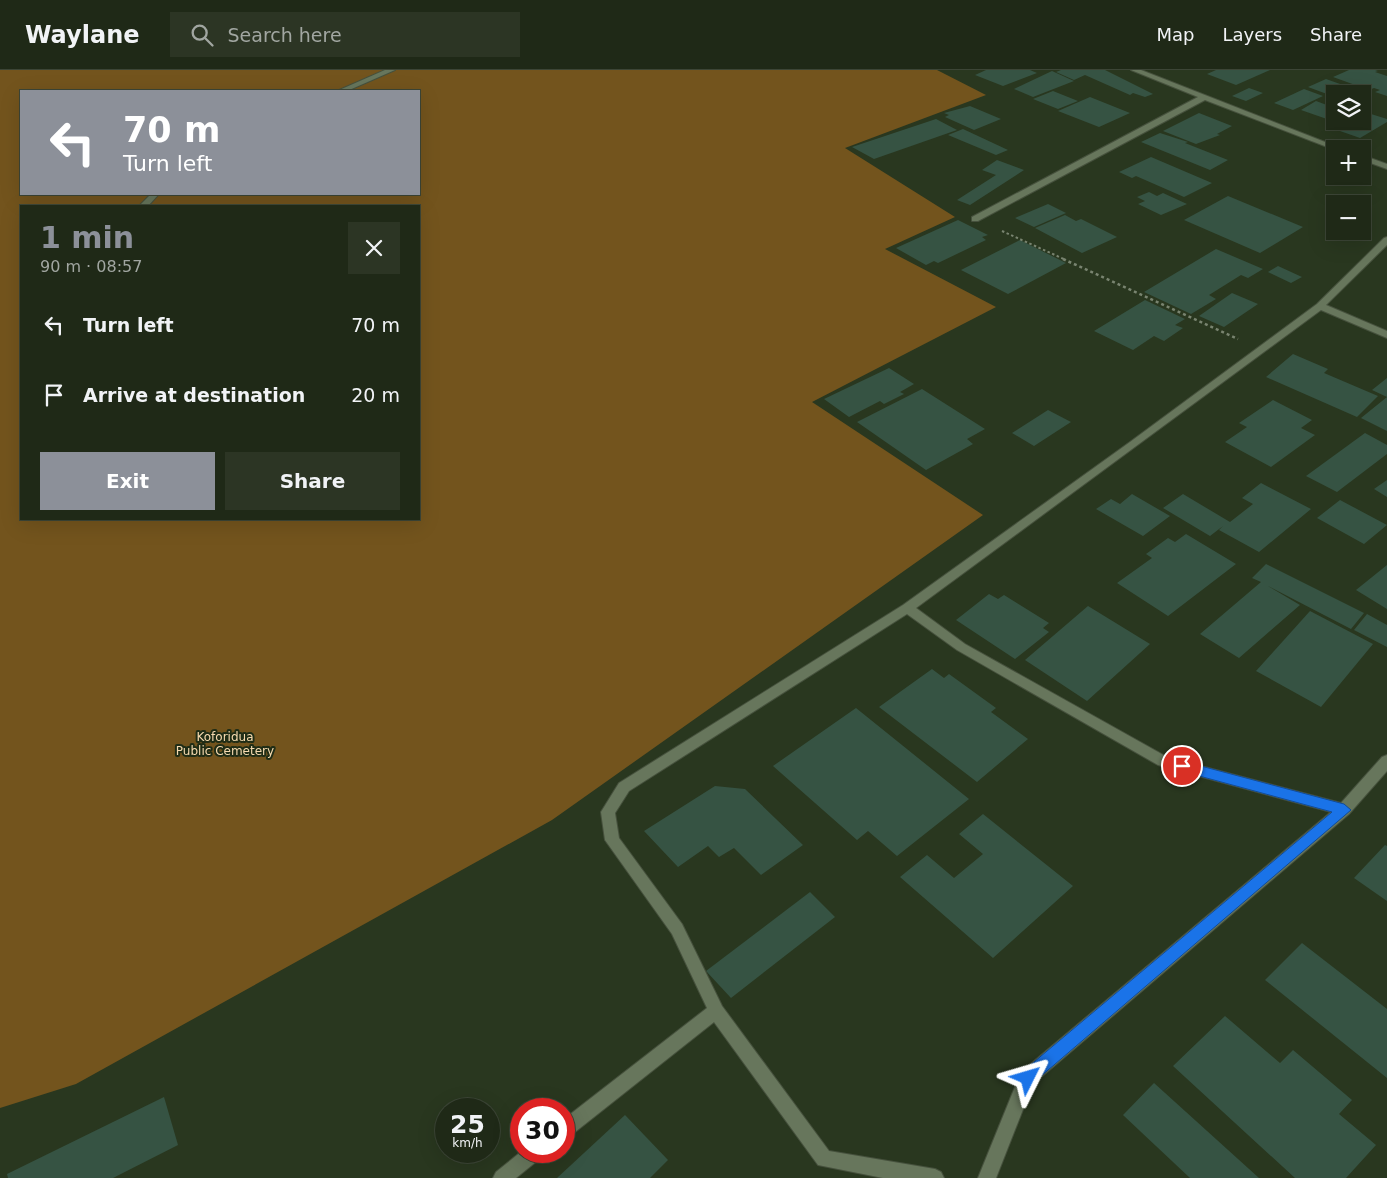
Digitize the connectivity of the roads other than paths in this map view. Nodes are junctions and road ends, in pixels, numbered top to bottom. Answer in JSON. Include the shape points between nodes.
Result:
{"nodes":[{"id":1,"x":391,"y":70,"type":"edge"},
{"id":2,"x":1135,"y":70,"type":"edge"},
{"id":3,"x":343,"y":90,"type":"edge"},
{"id":4,"x":1204,"y":97,"type":"junction"},
{"id":5,"x":1326,"y":144,"type":"edge"},
{"id":6,"x":1371,"y":161,"type":"edge"},
{"id":7,"x":1387,"y":167,"type":"edge"},
{"id":8,"x":154,"y":195,"type":"edge"},
{"id":9,"x":144,"y":205,"type":"edge"},
{"id":10,"x":975,"y":219,"type":"road end"},
{"id":11,"x":1387,"y":240,"type":"edge"},
{"id":12,"x":1320,"y":306,"type":"junction"},
{"id":13,"x":1387,"y":335,"type":"edge"},
{"id":14,"x":907,"y":608,"type":"junction"},
{"id":15,"x":1387,"y":761,"type":"edge"},
{"id":16,"x":1344,"y":810,"type":"junction"},
{"id":17,"x":716,"y":1010,"type":"junction"},
{"id":18,"x":575,"y":1121,"type":"edge"},
{"id":19,"x":521,"y":1163,"type":"edge"},
{"id":20,"x":502,"y":1178,"type":"edge"},
{"id":21,"x":935,"y":1178,"type":"edge"},
{"id":22,"x":987,"y":1178,"type":"edge"}],
"edges":[{"from":1,"to":3,"type":"street"},
{"from":2,"to":4,"type":"street"},
{"from":4,"to":5,"type":"street"},
{"from":4,"to":10,"type":"street"},
{"from":6,"to":7,"type":"street"},
{"from":8,"to":9,"type":"street"},
{"from":11,"to":12,"type":"street"},
{"from":12,"to":13,"type":"street"},
{"from":12,"to":14,"type":"street"},
{"from":14,"to":16,"type":"street","via":[[961,647],[1164,761]]},
{"from":14,"to":17,"type":"street","via":[[624,787],[608,812],[612,840],[677,929]]},
{"from":15,"to":16,"type":"street"},
{"from":16,"to":22,"type":"street","via":[[1028,1078]]},
{"from":17,"to":18,"type":"street"},
{"from":17,"to":21,"type":"street","via":[[824,1159]]},
{"from":19,"to":20,"type":"street"}]}
